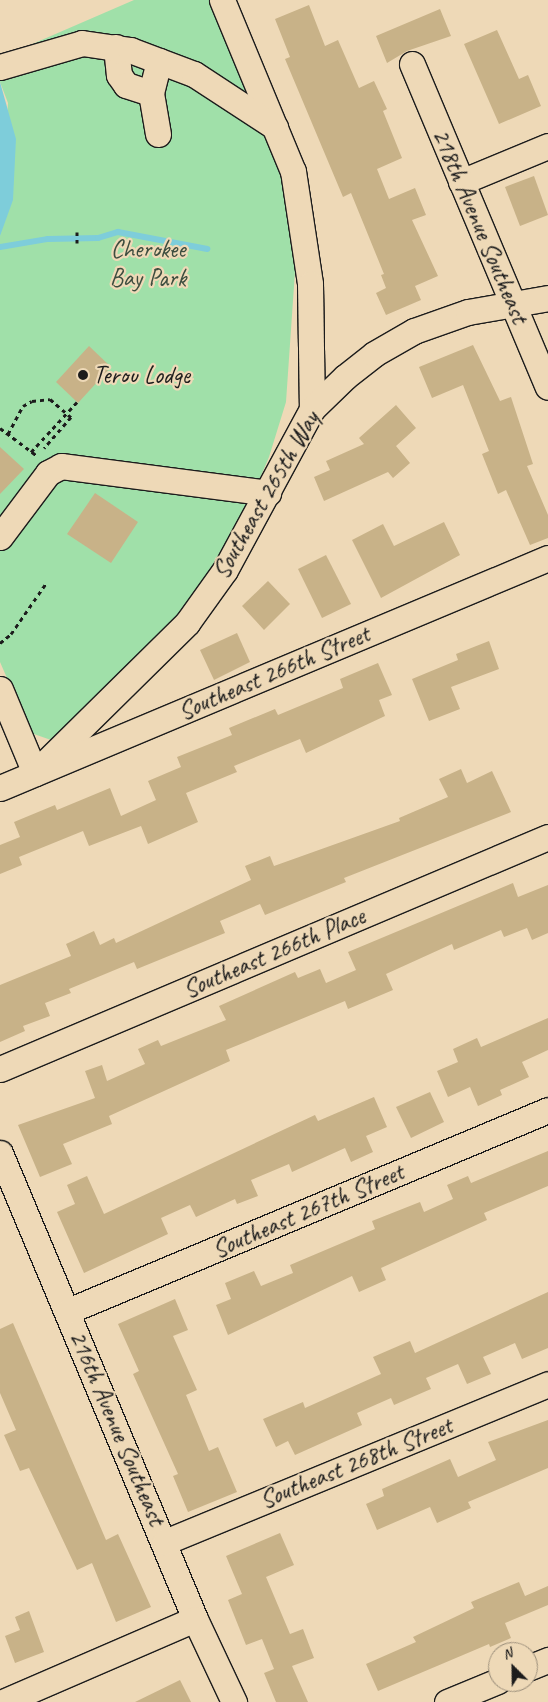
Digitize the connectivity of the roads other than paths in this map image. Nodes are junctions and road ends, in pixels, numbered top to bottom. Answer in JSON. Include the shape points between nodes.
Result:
{"nodes":[{"id":1,"x":223,"y":0,"type":"edge"},
{"id":2,"x":116,"y":47,"type":"junction"},
{"id":3,"x":159,"y":61,"type":"junction"},
{"id":4,"x":412,"y":64,"type":"dead end"},
{"id":5,"x":0,"y":67,"type":"edge"},
{"id":6,"x":151,"y":93,"type":"junction"},
{"id":7,"x":275,"y":127,"type":"junction"},
{"id":8,"x":158,"y":134,"type":"dead end"},
{"id":9,"x":548,"y":146,"type":"edge"},
{"id":10,"x":461,"y":182,"type":"junction"},
{"id":11,"x":548,"y":298,"type":"edge"},
{"id":12,"x":512,"y":303,"type":"junction"},
{"id":13,"x":548,"y":388,"type":"edge"},
{"id":14,"x":312,"y":409,"type":"junction"},
{"id":15,"x":268,"y":493,"type":"junction"},
{"id":16,"x":0,"y":537,"type":"edge"},
{"id":17,"x":548,"y":558,"type":"edge"},
{"id":18,"x":0,"y":689,"type":"edge"},
{"id":19,"x":35,"y":772,"type":"junction"},
{"id":20,"x":0,"y":788,"type":"edge"},
{"id":21,"x":548,"y":838,"type":"edge"},
{"id":22,"x":0,"y":1069,"type":"edge"},
{"id":23,"x":548,"y":1110,"type":"edge"},
{"id":24,"x":0,"y":1153,"type":"edge"},
{"id":25,"x":68,"y":1312,"type":"junction"},
{"id":26,"x":548,"y":1384,"type":"edge"},
{"id":27,"x":165,"y":1542,"type":"junction"},
{"id":28,"x":195,"y":1619,"type":"junction"},
{"id":29,"x":488,"y":1685,"type":"edge"},
{"id":30,"x":2,"y":1702,"type":"edge"},
{"id":31,"x":234,"y":1702,"type":"edge"},
{"id":32,"x":447,"y":1702,"type":"edge"}],
"edges":[{"from":1,"to":7,"type":"street"},
{"from":2,"to":3,"type":"street"},
{"from":2,"to":5,"type":"street","via":[[82,43]]},
{"from":2,"to":6,"type":"street","via":[[119,75],[126,85]]},
{"from":3,"to":6,"type":"street"},
{"from":3,"to":7,"type":"street","via":[[194,74]]},
{"from":4,"to":10,"type":"street","name":"218th Avenue Southeast"},
{"from":6,"to":8,"type":"street"},
{"from":7,"to":14,"type":"street","via":[[293,171],[310,284]]},
{"from":9,"to":10,"type":"street"},
{"from":10,"to":12,"type":"street","name":"218th Avenue Southeast"},
{"from":11,"to":12,"type":"street","name":"Southeast 265th Way"},
{"from":12,"to":13,"type":"street","name":"218th Avenue Southeast"},
{"from":12,"to":14,"type":"street","name":"Southeast 265th Way","via":[[468,312],[414,331],[374,354]]},
{"from":14,"to":15,"type":"street","name":"Southeast 265th Way"},
{"from":15,"to":16,"type":"street","via":[[46,463],[36,487]]},
{"from":15,"to":19,"type":"street","name":"Southeast 265th Way","via":[[225,570],[187,623]]},
{"from":17,"to":19,"type":"street","name":"Southeast 266th Street"},
{"from":18,"to":19,"type":"street"},
{"from":19,"to":20,"type":"street","name":"Southeast 266th Street"},
{"from":21,"to":22,"type":"street","name":"Southeast 266th Place"},
{"from":23,"to":25,"type":"street","name":"Southeast 267th Street"},
{"from":24,"to":25,"type":"street","name":"216th Avenue Southeast"},
{"from":25,"to":27,"type":"street","name":"216th Avenue Southeast"},
{"from":26,"to":27,"type":"street","name":"Southeast 268th Street"},
{"from":27,"to":28,"type":"street","name":"216th Avenue Southeast"},
{"from":28,"to":30,"type":"street"},
{"from":28,"to":31,"type":"street","name":"216th Avenue Southeast"},
{"from":29,"to":32,"type":"street"}]}
